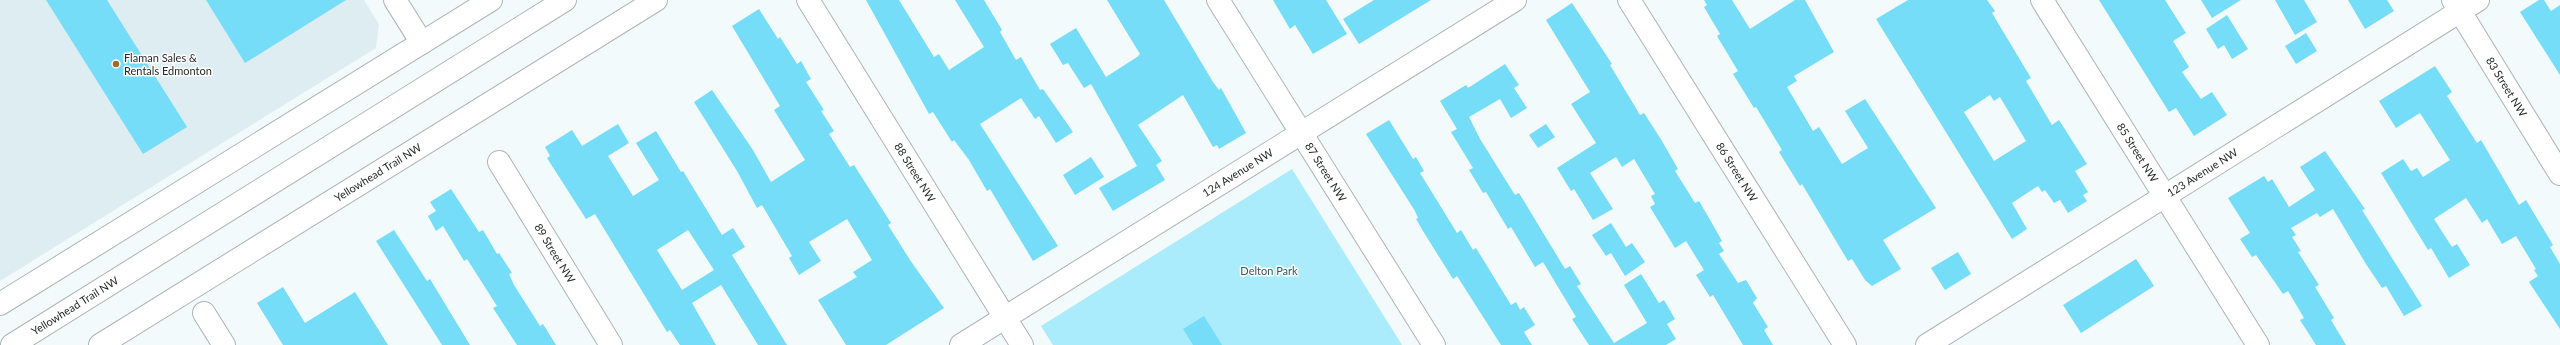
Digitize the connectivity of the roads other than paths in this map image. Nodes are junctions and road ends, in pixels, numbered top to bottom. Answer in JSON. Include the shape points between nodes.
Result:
{"nodes":[{"id":1,"x":395,"y":0,"type":"edge"},
{"id":2,"x":491,"y":0,"type":"edge"},
{"id":3,"x":565,"y":0,"type":"edge"},
{"id":4,"x":656,"y":0,"type":"edge"},
{"id":5,"x":808,"y":0,"type":"edge"},
{"id":6,"x":1218,"y":0,"type":"edge"},
{"id":7,"x":1515,"y":0,"type":"edge"},
{"id":8,"x":1629,"y":0,"type":"edge"},
{"id":9,"x":2042,"y":0,"type":"edge"},
{"id":10,"x":2464,"y":4,"type":"edge"},
{"id":11,"x":422,"y":43,"type":"junction"},
{"id":12,"x":1301,"y":132,"type":"junction"},
{"id":13,"x":498,"y":162,"type":"dead end"},
{"id":14,"x":2560,"y":174,"type":"edge"},
{"id":15,"x":2166,"y":196,"type":"junction"},
{"id":16,"x":0,"y":304,"type":"edge"},
{"id":17,"x":204,"y":313,"type":"dead end"},
{"id":18,"x":1005,"y":317,"type":"junction"},
{"id":19,"x":12,"y":345,"type":"edge"},
{"id":20,"x":100,"y":345,"type":"edge"},
{"id":21,"x":224,"y":345,"type":"edge"},
{"id":22,"x":611,"y":345,"type":"edge"},
{"id":23,"x":961,"y":345,"type":"edge"},
{"id":24,"x":1022,"y":345,"type":"edge"},
{"id":25,"x":1434,"y":345,"type":"edge"},
{"id":26,"x":1844,"y":345,"type":"edge"},
{"id":27,"x":1927,"y":345,"type":"edge"},
{"id":28,"x":2258,"y":345,"type":"edge"}],
"edges":[{"from":1,"to":11,"type":"main road"},
{"from":2,"to":11,"type":"main road"},
{"from":3,"to":19,"type":"main road","name":"Yellowhead Trail NW"},
{"from":4,"to":20,"type":"main road","name":"Yellowhead Trail NW"},
{"from":5,"to":18,"type":"main road","name":"88 Street NW"},
{"from":6,"to":12,"type":"main road","name":"87 Street NW"},
{"from":7,"to":12,"type":"main road","name":"124 Avenue NW"},
{"from":8,"to":26,"type":"main road","name":"86 Street NW"},
{"from":9,"to":15,"type":"main road","name":"85 Street NW"},
{"from":10,"to":14,"type":"main road","name":"83 Street NW"},
{"from":10,"to":15,"type":"main road","name":"123 Avenue NW"},
{"from":11,"to":16,"type":"main road"},
{"from":12,"to":18,"type":"main road","name":"124 Avenue NW"},
{"from":12,"to":25,"type":"main road","name":"87 Street NW"},
{"from":13,"to":22,"type":"main road","name":"89 Street NW"},
{"from":15,"to":27,"type":"main road","name":"123 Avenue NW"},
{"from":15,"to":28,"type":"main road","name":"85 Street NW"},
{"from":17,"to":21,"type":"main road"},
{"from":18,"to":23,"type":"main road","name":"124 Avenue NW"},
{"from":18,"to":24,"type":"main road","name":"88 Street NW"}]}
